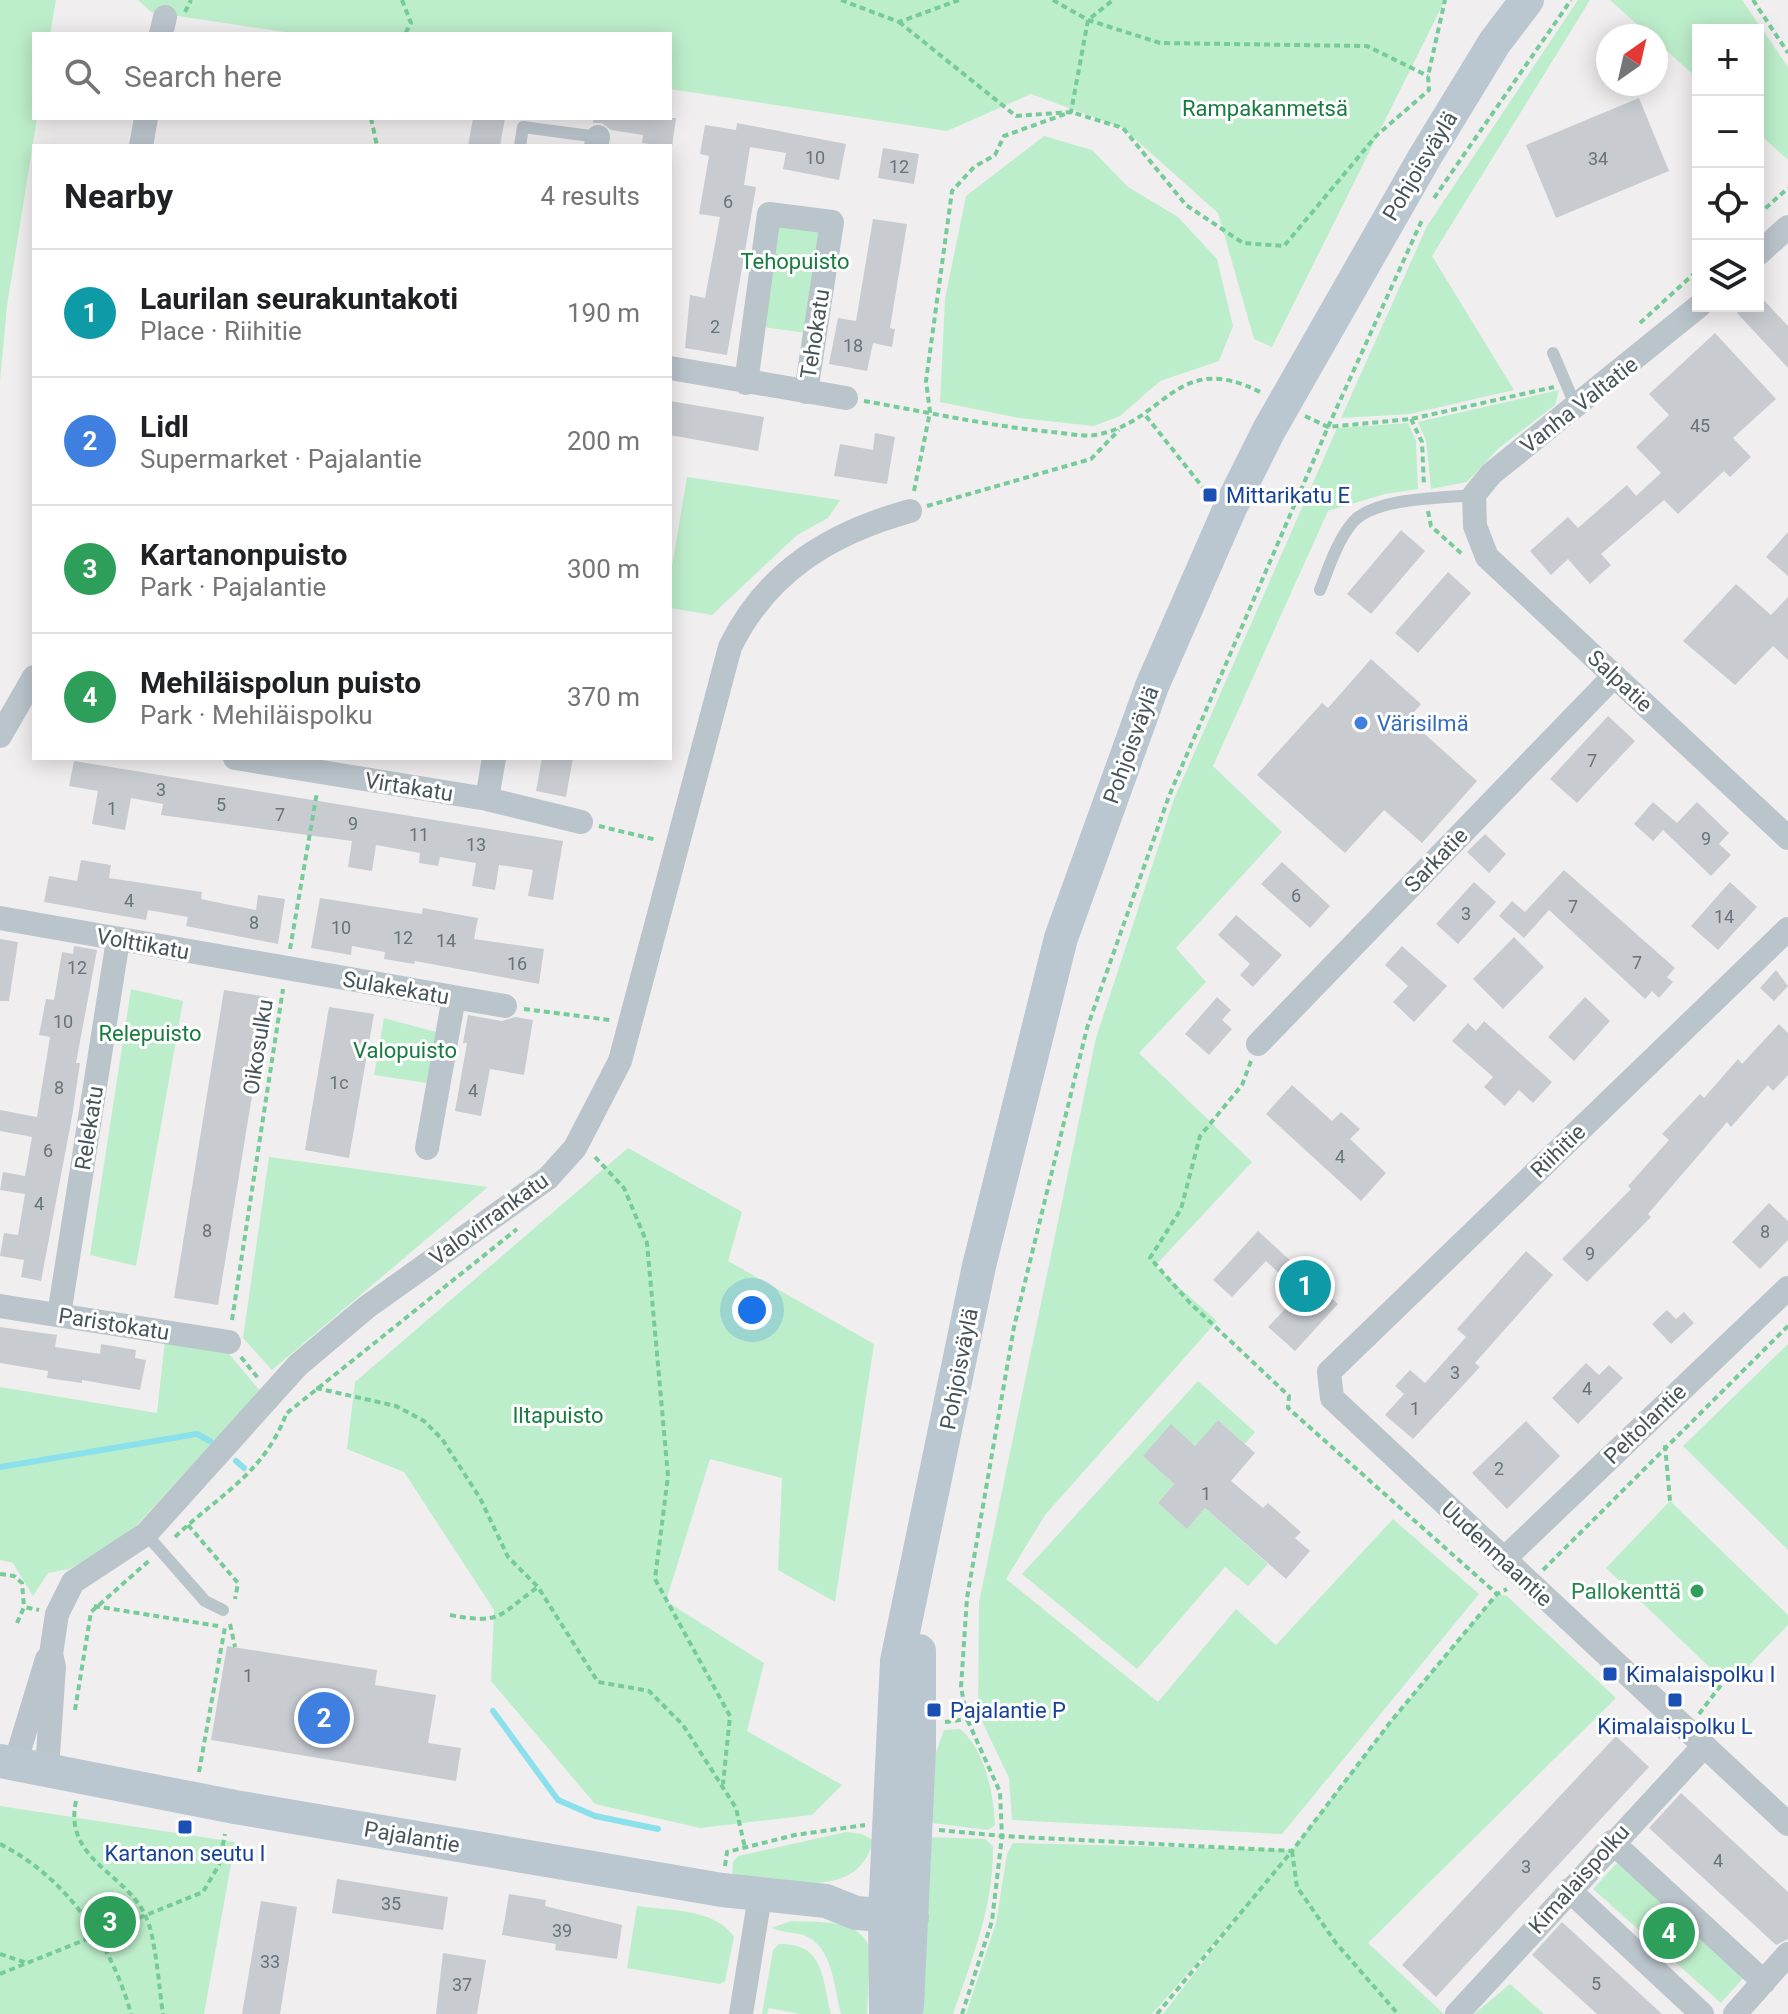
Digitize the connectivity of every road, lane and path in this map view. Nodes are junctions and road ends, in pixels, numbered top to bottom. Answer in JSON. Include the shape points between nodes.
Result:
{"nodes":[{"id":1,"x":402,"y":0,"type":"edge"},
{"id":2,"x":841,"y":0,"type":"edge"},
{"id":3,"x":959,"y":0,"type":"edge"},
{"id":4,"x":1053,"y":0,"type":"edge"},
{"id":5,"x":1113,"y":0,"type":"edge"},
{"id":6,"x":1445,"y":0,"type":"edge"},
{"id":7,"x":1527,"y":0,"type":"edge"},
{"id":8,"x":1571,"y":0,"type":"edge"},
{"id":9,"x":1753,"y":0,"type":"edge"},
{"id":10,"x":1088,"y":20,"type":"junction"},
{"id":11,"x":899,"y":22,"type":"junction"},
{"id":12,"x":406,"y":32,"type":"edge"},
{"id":13,"x":1788,"y":53,"type":"edge"},
{"id":14,"x":1428,"y":76,"type":"junction"},
{"id":15,"x":1071,"y":112,"type":"junction"},
{"id":16,"x":146,"y":120,"type":"edge"},
{"id":17,"x":371,"y":120,"type":"edge"},
{"id":18,"x":597,"y":142,"type":"edge"},
{"id":19,"x":141,"y":144,"type":"edge"},
{"id":20,"x":377,"y":144,"type":"edge"},
{"id":21,"x":520,"y":144,"type":"edge"},
{"id":22,"x":1788,"y":188,"type":"edge"},
{"id":23,"x":1764,"y":210,"type":"edge"},
{"id":24,"x":1788,"y":227,"type":"edge"},
{"id":25,"x":1764,"y":249,"type":"edge"},
{"id":26,"x":1692,"y":276,"type":"edge"},
{"id":27,"x":1692,"y":312,"type":"edge"},
{"id":28,"x":1629,"y":334,"type":"dead end"},
{"id":29,"x":1553,"y":353,"type":"dead end"},
{"id":30,"x":672,"y":368,"type":"edge"},
{"id":31,"x":746,"y":383,"type":"junction"},
{"id":32,"x":1567,"y":384,"type":"junction"},
{"id":33,"x":806,"y":392,"type":"junction"},
{"id":34,"x":1271,"y":397,"type":"dead end"},
{"id":35,"x":846,"y":398,"type":"joint"},
{"id":36,"x":1576,"y":407,"type":"junction"},
{"id":37,"x":930,"y":412,"type":"junction"},
{"id":38,"x":1299,"y":413,"type":"dead end"},
{"id":39,"x":1146,"y":416,"type":"junction"},
{"id":40,"x":1411,"y":419,"type":"junction"},
{"id":41,"x":1328,"y":427,"type":"junction"},
{"id":42,"x":1121,"y":428,"type":"junction"},
{"id":43,"x":1425,"y":498,"type":"junction"},
{"id":44,"x":1474,"y":503,"type":"junction"},
{"id":45,"x":1230,"y":508,"type":"junction"},
{"id":46,"x":910,"y":511,"type":"junction"},
{"id":47,"x":1320,"y":590,"type":"dead end"},
{"id":48,"x":1614,"y":676,"type":"junction"},
{"id":49,"x":32,"y":682,"type":"edge"},
{"id":50,"x":15,"y":727,"type":"edge"},
{"id":51,"x":247,"y":760,"type":"edge"},
{"id":52,"x":494,"y":760,"type":"edge"},
{"id":53,"x":321,"y":772,"type":"junction"},
{"id":54,"x":487,"y":799,"type":"junction"},
{"id":55,"x":581,"y":822,"type":"joint"},
{"id":56,"x":1788,"y":838,"type":"edge"},
{"id":57,"x":677,"y":845,"type":"junction"},
{"id":58,"x":0,"y":918,"type":"edge"},
{"id":59,"x":1788,"y":929,"type":"edge"},
{"id":60,"x":118,"y":940,"type":"junction"},
{"id":61,"x":287,"y":969,"type":"junction"},
{"id":62,"x":454,"y":997,"type":"junction"},
{"id":63,"x":505,"y":1006,"type":"joint"},
{"id":64,"x":630,"y":1023,"type":"junction"},
{"id":65,"x":1258,"y":1044,"type":"joint"},
{"id":66,"x":427,"y":1148,"type":"dead end"},
{"id":67,"x":595,"y":1157,"type":"dead end"},
{"id":68,"x":1788,"y":1288,"type":"edge"},
{"id":69,"x":0,"y":1306,"type":"edge"},
{"id":70,"x":59,"y":1315,"type":"junction"},
{"id":71,"x":1788,"y":1326,"type":"edge"},
{"id":72,"x":229,"y":1342,"type":"junction"},
{"id":73,"x":1329,"y":1372,"type":"joint"},
{"id":74,"x":316,"y":1388,"type":"dead end"},
{"id":75,"x":273,"y":1395,"type":"junction"},
{"id":76,"x":1665,"y":1445,"type":"junction"},
{"id":77,"x":1670,"y":1501,"type":"dead end"},
{"id":78,"x":188,"y":1525,"type":"dead end"},
{"id":79,"x":146,"y":1534,"type":"junction"},
{"id":80,"x":1503,"y":1560,"type":"junction"},
{"id":81,"x":0,"y":1574,"type":"edge"},
{"id":82,"x":1525,"y":1581,"type":"junction"},
{"id":83,"x":538,"y":1587,"type":"junction"},
{"id":84,"x":1497,"y":1594,"type":"junction"},
{"id":85,"x":94,"y":1606,"type":"dead end"},
{"id":86,"x":24,"y":1607,"type":"dead end"},
{"id":87,"x":229,"y":1613,"type":"junction"},
{"id":88,"x":450,"y":1615,"type":"dead end"},
{"id":89,"x":227,"y":1628,"type":"junction"},
{"id":90,"x":235,"y":1647,"type":"dead end"},
{"id":91,"x":1724,"y":1681,"type":"dead end"},
{"id":92,"x":1698,"y":1716,"type":"dead end"},
{"id":93,"x":967,"y":1719,"type":"junction"},
{"id":94,"x":937,"y":1723,"type":"dead end"},
{"id":95,"x":1703,"y":1747,"type":"junction"},
{"id":96,"x":20,"y":1765,"type":"edge"},
{"id":97,"x":199,"y":1772,"type":"dead end"},
{"id":98,"x":723,"y":1787,"type":"junction"},
{"id":99,"x":74,"y":1809,"type":"dead end"},
{"id":100,"x":870,"y":1824,"type":"dead end"},
{"id":101,"x":1788,"y":1824,"type":"edge"},
{"id":102,"x":929,"y":1829,"type":"dead end"},
{"id":103,"x":225,"y":1834,"type":"dead end"},
{"id":104,"x":1002,"y":1836,"type":"junction"},
{"id":105,"x":1612,"y":1842,"type":"junction"},
{"id":106,"x":0,"y":1844,"type":"edge"},
{"id":107,"x":745,"y":1848,"type":"junction"},
{"id":108,"x":1292,"y":1851,"type":"junction"},
{"id":109,"x":727,"y":1852,"type":"dead end"},
{"id":110,"x":1569,"y":1890,"type":"junction"},
{"id":111,"x":760,"y":1896,"type":"junction"},
{"id":112,"x":899,"y":1905,"type":"junction"},
{"id":113,"x":146,"y":1916,"type":"junction"},
{"id":114,"x":97,"y":1935,"type":"junction"},
{"id":115,"x":0,"y":1954,"type":"edge"},
{"id":116,"x":1788,"y":1954,"type":"edge"},
{"id":117,"x":27,"y":1963,"type":"junction"},
{"id":118,"x":0,"y":1974,"type":"edge"},
{"id":119,"x":1764,"y":1982,"type":"junction"},
{"id":120,"x":131,"y":2014,"type":"edge"},
{"id":121,"x":163,"y":2014,"type":"edge"},
{"id":122,"x":741,"y":2014,"type":"edge"},
{"id":123,"x":886,"y":2014,"type":"edge"},
{"id":124,"x":906,"y":2014,"type":"edge"},
{"id":125,"x":962,"y":2014,"type":"edge"},
{"id":126,"x":1157,"y":2014,"type":"edge"},
{"id":127,"x":1398,"y":2014,"type":"edge"},
{"id":128,"x":1457,"y":2014,"type":"edge"},
{"id":129,"x":1702,"y":2014,"type":"edge"},
{"id":130,"x":1735,"y":2014,"type":"edge"}],
"edges":[{"from":1,"to":12,"type":"path","via":[[411,23]]},
{"from":2,"to":11,"type":"path"},
{"from":3,"to":11,"type":"path"},
{"from":4,"to":10,"type":"path"},
{"from":5,"to":10,"type":"path"},
{"from":6,"to":14,"type":"path"},
{"from":7,"to":45,"type":"main road","name":"Pohjoisväylä","via":[[1495,42],[1384,225]]},
{"from":8,"to":41,"type":"path","via":[[1429,207]]},
{"from":9,"to":13,"type":"path"},
{"from":10,"to":14,"type":"path","via":[[1160,43],[1367,46]]},
{"from":10,"to":15,"type":"path"},
{"from":11,"to":15,"type":"path","via":[[1016,116]]},
{"from":14,"to":15,"type":"path","via":[[1429,90],[1376,136],[1284,246],[1243,243],[1186,205],[1123,128]]},
{"from":15,"to":37,"type":"path","via":[[1004,136],[995,155],[974,167],[952,191],[926,381]]},
{"from":16,"to":19,"type":"street"},
{"from":17,"to":20,"type":"path"},
{"from":18,"to":21,"type":"lane","via":[[523,127]]},
{"from":22,"to":23,"type":"path"},
{"from":24,"to":25,"type":"street"},
{"from":26,"to":28,"type":"path"},
{"from":27,"to":36,"type":"street","name":"Vanha Valtatie"},
{"from":29,"to":32,"type":"lane"},
{"from":30,"to":31,"type":"street"},
{"from":31,"to":33,"type":"street"},
{"from":31,"to":33,"type":"street","name":"Tehokatu","via":[[769,214],[832,222]]},
{"from":32,"to":36,"type":"lane"},
{"from":32,"to":40,"type":"path"},
{"from":33,"to":35,"type":"street"},
{"from":34,"to":39,"type":"path","via":[[1230,381],[1189,381],[1159,398]]},
{"from":35,"to":37,"type":"path"},
{"from":36,"to":44,"type":"street","name":"Vanha Valtatie","via":[[1491,474]]},
{"from":37,"to":42,"type":"path","via":[[1006,428],[1092,436]]},
{"from":37,"to":46,"type":"path"},
{"from":38,"to":41,"type":"path"},
{"from":39,"to":42,"type":"path"},
{"from":39,"to":45,"type":"path","via":[[1210,495]]},
{"from":40,"to":41,"type":"path"},
{"from":40,"to":43,"type":"path","via":[[1422,442]]},
{"from":41,"to":93,"type":"path","via":[[1169,796],[1087,1028],[1014,1327],[967,1598],[961,1687]]},
{"from":42,"to":46,"type":"path","via":[[1091,459]]},
{"from":43,"to":44,"type":"lane"},
{"from":43,"to":47,"type":"lane","via":[[1387,505],[1355,519]]},
{"from":44,"to":48,"type":"street","name":"Salpatie","via":[[1487,557]]},
{"from":45,"to":112,"type":"main road","name":"Pohjoisväylä","via":[[1152,686],[1061,938],[979,1266],[897,1661]]},
{"from":46,"to":57,"type":"street","name":"Valovirrankatu","via":[[867,523],[810,553],[759,598],[744,619],[730,647]]},
{"from":48,"to":56,"type":"street","name":"Salpatie"},
{"from":48,"to":65,"type":"street","name":"Sarkatie"},
{"from":49,"to":50,"type":"street"},
{"from":51,"to":53,"type":"street","name":"Virtakatu"},
{"from":52,"to":54,"type":"street"},
{"from":53,"to":54,"type":"street","name":"Virtakatu"},
{"from":53,"to":61,"type":"path","name":"Oikosulku"},
{"from":54,"to":55,"type":"street","name":"Virtakatu"},
{"from":55,"to":57,"type":"path"},
{"from":57,"to":64,"type":"street","name":"Valovirrankatu"},
{"from":58,"to":60,"type":"street","name":"Volttikatu"},
{"from":59,"to":73,"type":"street","name":"Riihitie"},
{"from":60,"to":61,"type":"street","name":"Volttikatu"},
{"from":60,"to":70,"type":"street","name":"Relekatu"},
{"from":61,"to":62,"type":"street","name":"Sulakekatu"},
{"from":61,"to":72,"type":"path","name":"Oikosulku"},
{"from":62,"to":63,"type":"street","name":"Sulakekatu"},
{"from":62,"to":66,"type":"street"},
{"from":63,"to":64,"type":"path"},
{"from":64,"to":75,"type":"street","name":"Valovirrankatu","via":[[620,1061],[599,1103],[575,1148],[548,1178],[367,1307],[298,1365]]},
{"from":65,"to":84,"type":"path","via":[[1242,1085],[1200,1136],[1181,1209],[1150,1258],[1289,1396],[1288,1408]]},
{"from":67,"to":98,"type":"path","via":[[624,1188],[647,1243],[668,1476],[655,1579],[730,1716]]},
{"from":68,"to":80,"type":"street","name":"Peltolantie"},
{"from":69,"to":70,"type":"street","name":"Paristokatu"},
{"from":70,"to":72,"type":"street","name":"Paristokatu"},
{"from":71,"to":76,"type":"path"},
{"from":72,"to":75,"type":"path"},
{"from":73,"to":80,"type":"street","name":"Uudenmaantie","via":[[1332,1398]]},
{"from":74,"to":83,"type":"path","via":[[396,1406],[424,1421],[480,1498],[508,1557]]},
{"from":75,"to":79,"type":"street","name":"Valovirrankatu"},
{"from":76,"to":77,"type":"path"},
{"from":76,"to":82,"type":"path"},
{"from":78,"to":87,"type":"path","via":[[238,1583]]},
{"from":79,"to":87,"type":"lane","via":[[205,1601]]},
{"from":79,"to":96,"type":"street","name":"Valovirrankatu","via":[[73,1582],[57,1614],[54,1667]]},
{"from":80,"to":82,"type":"street","name":"Uudenmaantie"},
{"from":81,"to":86,"type":"path","via":[[22,1583]]},
{"from":82,"to":84,"type":"path"},
{"from":82,"to":95,"type":"street","name":"Uudenmaantie"},
{"from":83,"to":88,"type":"path","via":[[502,1616],[484,1622]]},
{"from":83,"to":98,"type":"path","via":[[598,1682],[649,1691],[683,1725]]},
{"from":84,"to":108,"type":"path"},
{"from":85,"to":89,"type":"path"},
{"from":87,"to":89,"type":"path"},
{"from":89,"to":90,"type":"path"},
{"from":89,"to":97,"type":"path"},
{"from":91,"to":92,"type":"path"},
{"from":93,"to":94,"type":"path"},
{"from":93,"to":104,"type":"path","via":[[1000,1792]]},
{"from":95,"to":101,"type":"street","name":"Uudenmaantie"},
{"from":95,"to":105,"type":"street","name":"Kimalaispolku"},
{"from":96,"to":111,"type":"main road","name":"Pajalantie","via":[[251,1810]]},
{"from":98,"to":107,"type":"path","via":[[736,1808]]},
{"from":99,"to":113,"type":"path","via":[[86,1854]]},
{"from":100,"to":107,"type":"path"},
{"from":102,"to":104,"type":"path"},
{"from":103,"to":113,"type":"path","via":[[219,1865],[203,1892]]},
{"from":104,"to":108,"type":"path"},
{"from":104,"to":125,"type":"path","via":[[992,1921]]},
{"from":105,"to":110,"type":"street","name":"Kimalaispolku"},
{"from":105,"to":119,"type":"street"},
{"from":106,"to":114,"type":"path","via":[[60,1890]]},
{"from":107,"to":109,"type":"path"},
{"from":108,"to":126,"type":"path"},
{"from":108,"to":127,"type":"path","via":[[1297,1887],[1336,1943]]},
{"from":110,"to":128,"type":"street","name":"Kimalaispolku"},
{"from":110,"to":129,"type":"street"},
{"from":111,"to":112,"type":"main road","name":"Pajalantie","via":[[826,1901],[856,1891]]},
{"from":111,"to":122,"type":"street"},
{"from":112,"to":123,"type":"main road","name":"Pohjoisväylä"},
{"from":112,"to":124,"type":"main road","name":"Pohjoisväylä"},
{"from":113,"to":114,"type":"path"},
{"from":113,"to":121,"type":"path"},
{"from":114,"to":117,"type":"path"},
{"from":114,"to":120,"type":"path","via":[[121,1975]]},
{"from":115,"to":117,"type":"path"},
{"from":116,"to":119,"type":"street"},
{"from":117,"to":118,"type":"path"},
{"from":119,"to":130,"type":"street"}]}
